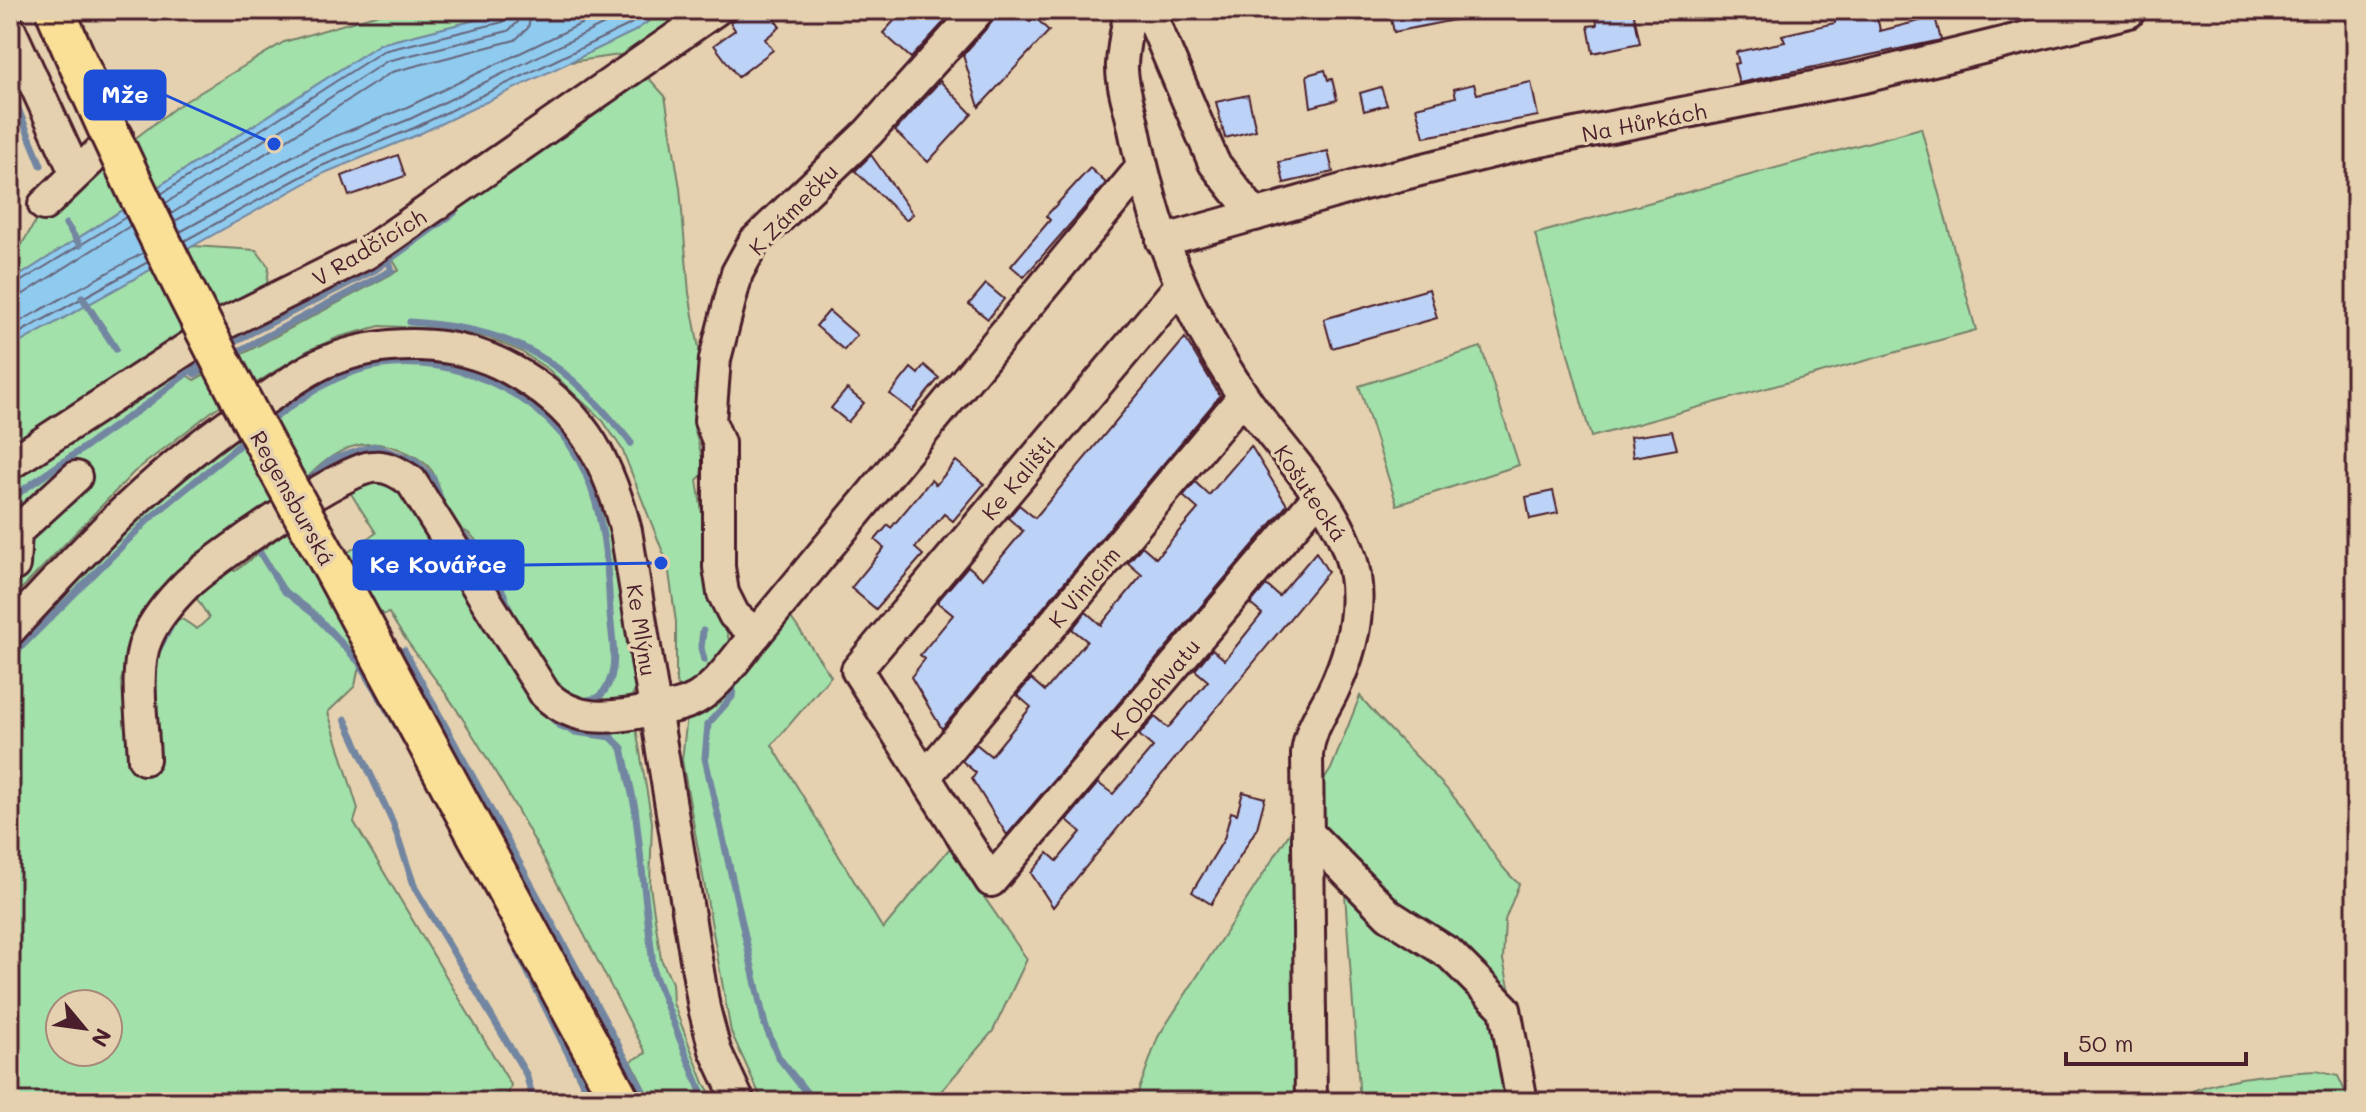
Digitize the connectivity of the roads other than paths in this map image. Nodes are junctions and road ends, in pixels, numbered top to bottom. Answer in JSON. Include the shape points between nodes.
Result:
{"nodes":[{"id":1,"x":55,"y":10,"type":"edge"},
{"id":2,"x":716,"y":10,"type":"edge"},
{"id":3,"x":979,"y":10,"type":"edge"},
{"id":4,"x":1130,"y":10,"type":"edge"},
{"id":5,"x":1149,"y":10,"type":"edge"},
{"id":6,"x":2129,"y":12,"type":"edge"},
{"id":7,"x":10,"y":30,"type":"edge"},
{"id":8,"x":117,"y":135,"type":"dead end"},
{"id":9,"x":1142,"y":167,"type":"junction"},
{"id":10,"x":75,"y":172,"type":"junction"},
{"id":11,"x":44,"y":205,"type":"dead end"},
{"id":12,"x":1255,"y":215,"type":"junction"},
{"id":13,"x":1162,"y":241,"type":"junction"},
{"id":14,"x":1179,"y":287,"type":"junction"},
{"id":15,"x":1243,"y":397,"type":"junction"},
{"id":16,"x":10,"y":464,"type":"edge"},
{"id":17,"x":76,"y":477,"type":"dead end"},
{"id":18,"x":1318,"y":497,"type":"junction"},
{"id":19,"x":13,"y":530,"type":"edge"},
{"id":20,"x":14,"y":565,"type":"dead end"},
{"id":21,"x":10,"y":630,"type":"edge"},
{"id":22,"x":756,"y":634,"type":"junction"},
{"id":23,"x":655,"y":710,"type":"junction"},
{"id":24,"x":144,"y":759,"type":"dead end"},
{"id":25,"x":925,"y":777,"type":"junction"},
{"id":26,"x":1310,"y":835,"type":"junction"},
{"id":27,"x":621,"y":1102,"type":"edge"},
{"id":28,"x":739,"y":1102,"type":"edge"},
{"id":29,"x":1311,"y":1102,"type":"edge"},
{"id":30,"x":1522,"y":1102,"type":"edge"}],
"edges":[{"from":1,"to":27,"type":"main road","name":"Regensburská","bridge":true,"via":[[140,204],[235,394]]},
{"from":2,"to":16,"type":"street","name":"V Radčicích","via":[[367,253],[226,323]]},
{"from":3,"to":22,"type":"street","name":"K Zámečku","via":[[868,133],[754,242],[737,273],[715,359],[710,421],[719,443],[723,593],[734,615]]},
{"from":4,"to":9,"type":"street","name":"Košutecká","via":[[1121,67]]},
{"from":5,"to":12,"type":"street","via":[[1214,163]]},
{"from":6,"to":12,"type":"street","name":"Na Hůrkách","via":[[1864,77],[1520,145]]},
{"from":7,"to":10,"type":"street"},
{"from":8,"to":10,"type":"street"},
{"from":9,"to":13,"type":"street","name":"Košutecká"},
{"from":9,"to":22,"type":"street"},
{"from":10,"to":11,"type":"street"},
{"from":12,"to":13,"type":"street","name":"Na Hůrkách"},
{"from":13,"to":14,"type":"street","name":"Košutecká"},
{"from":14,"to":15,"type":"street","name":"Košutecká"},
{"from":14,"to":25,"type":"street","name":"Ke Kališti","via":[[857,670]]},
{"from":15,"to":18,"type":"street","name":"Košutecká"},
{"from":15,"to":25,"type":"street","name":"K Vinicím"},
{"from":17,"to":19,"type":"street"},
{"from":18,"to":25,"type":"street","name":"K Obchvatu","via":[[991,881]]},
{"from":18,"to":26,"type":"street","name":"Košutecká","via":[[1347,542],[1356,610],[1346,663],[1310,733]]},
{"from":19,"to":20,"type":"street"},
{"from":21,"to":23,"type":"street","name":"Ke Mlýnu","via":[[127,505],[222,427],[326,361],[355,351],[428,345],[497,362],[523,376],[550,393],[592,440],[616,488]]},
{"from":22,"to":23,"type":"street","via":[[698,698]]},
{"from":23,"to":24,"type":"street","via":[[594,718],[556,705],[411,481],[375,466],[345,476],[213,562],[165,611],[146,638],[140,664]]},
{"from":23,"to":28,"type":"street","name":"Ke Mlýnu","via":[[704,1008],[715,1050]]},
{"from":26,"to":29,"type":"street","name":"Košutecká"},
{"from":26,"to":30,"type":"street","via":[[1389,915],[1450,954],[1505,1009]]}]}
